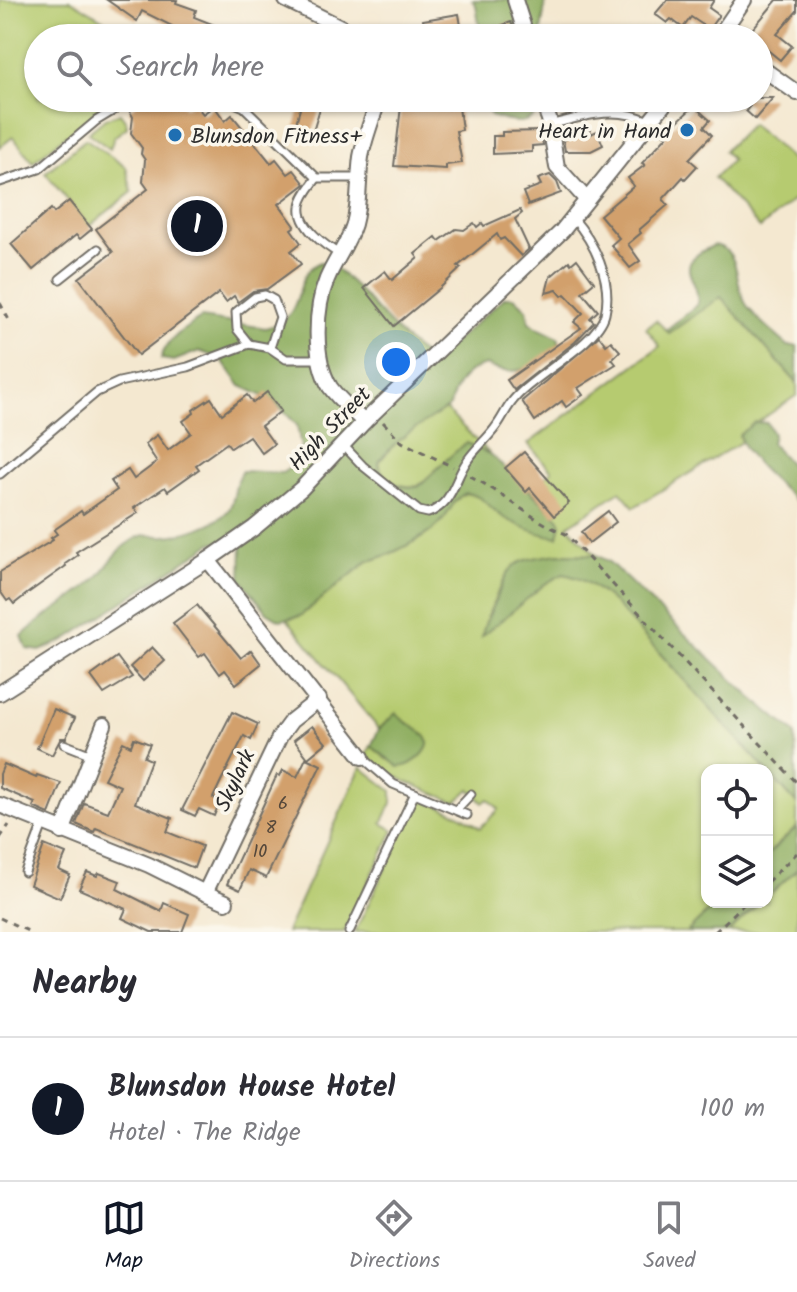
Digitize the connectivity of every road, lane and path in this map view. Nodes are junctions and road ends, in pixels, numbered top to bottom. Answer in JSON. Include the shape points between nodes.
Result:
{"nodes":[{"id":1,"x":286,"y":0,"type":"edge"},
{"id":2,"x":515,"y":0,"type":"edge"},
{"id":3,"x":744,"y":0,"type":"edge"},
{"id":4,"x":335,"y":24,"type":"edge"},
{"id":5,"x":523,"y":24,"type":"edge"},
{"id":6,"x":729,"y":24,"type":"edge"},
{"id":7,"x":773,"y":76,"type":"edge"},
{"id":8,"x":797,"y":93,"type":"edge"},
{"id":9,"x":111,"y":112,"type":"edge"},
{"id":10,"x":249,"y":112,"type":"edge"},
{"id":11,"x":374,"y":112,"type":"edge"},
{"id":12,"x":546,"y":112,"type":"edge"},
{"id":13,"x":657,"y":112,"type":"edge"},
{"id":14,"x":649,"y":122,"type":"junction"},
{"id":15,"x":550,"y":125,"type":"junction"},
{"id":16,"x":317,"y":178,"type":"junction"},
{"id":17,"x":359,"y":178,"type":"junction"},
{"id":18,"x":0,"y":182,"type":"edge"},
{"id":19,"x":586,"y":199,"type":"junction"},
{"id":20,"x":573,"y":218,"type":"junction"},
{"id":21,"x":98,"y":249,"type":"dead end"},
{"id":22,"x":341,"y":255,"type":"junction"},
{"id":23,"x":60,"y":279,"type":"dead end"},
{"id":24,"x":0,"y":303,"type":"edge"},
{"id":25,"x":9,"y":320,"type":"dead end"},
{"id":26,"x":249,"y":344,"type":"junction"},
{"id":27,"x":270,"y":348,"type":"junction"},
{"id":28,"x":321,"y":359,"type":"junction"},
{"id":29,"x":369,"y":417,"type":"junction"},
{"id":30,"x":344,"y":446,"type":"junction"},
{"id":31,"x":462,"y":471,"type":"junction"},
{"id":32,"x":0,"y":474,"type":"edge"},
{"id":33,"x":208,"y":560,"type":"junction"},
{"id":34,"x":0,"y":693,"type":"edge"},
{"id":35,"x":319,"y":699,"type":"junction"},
{"id":36,"x":104,"y":725,"type":"dead end"},
{"id":37,"x":64,"y":744,"type":"dead end"},
{"id":38,"x":92,"y":755,"type":"junction"},
{"id":39,"x":362,"y":757,"type":"joint"},
{"id":40,"x":797,"y":783,"type":"edge"},
{"id":41,"x":415,"y":793,"type":"junction"},
{"id":42,"x":471,"y":794,"type":"dead end"},
{"id":43,"x":0,"y":805,"type":"edge"},
{"id":44,"x":456,"y":810,"type":"junction"},
{"id":45,"x":467,"y":815,"type":"dead end"},
{"id":46,"x":43,"y":824,"type":"junction"},
{"id":47,"x":62,"y":832,"type":"junction"},
{"id":48,"x":797,"y":853,"type":"edge"},
{"id":49,"x":25,"y":872,"type":"dead end"},
{"id":50,"x":773,"y":876,"type":"edge"},
{"id":51,"x":205,"y":893,"type":"junction"},
{"id":52,"x":226,"y":902,"type":"dead end"},
{"id":53,"x":740,"y":908,"type":"edge"},
{"id":54,"x":0,"y":918,"type":"edge"},
{"id":55,"x":30,"y":932,"type":"edge"},
{"id":56,"x":349,"y":932,"type":"edge"},
{"id":57,"x":715,"y":932,"type":"edge"}],
"edges":[{"from":1,"to":4,"type":"street"},
{"from":2,"to":5,"type":"street"},
{"from":3,"to":6,"type":"street"},
{"from":7,"to":8,"type":"street"},
{"from":9,"to":18,"type":"lane","via":[[39,169]]},
{"from":10,"to":16,"type":"lane"},
{"from":11,"to":17,"type":"street"},
{"from":12,"to":15,"type":"street"},
{"from":13,"to":14,"type":"street","name":"High Street"},
{"from":14,"to":15,"type":"lane","via":[[606,112]]},
{"from":14,"to":19,"type":"street","name":"High Street"},
{"from":15,"to":19,"type":"street","via":[[557,167]]},
{"from":16,"to":17,"type":"lane"},
{"from":16,"to":22,"type":"lane","via":[[301,203],[302,215],[321,242]]},
{"from":17,"to":22,"type":"street","via":[[354,224]]},
{"from":19,"to":20,"type":"street","name":"High Street"},
{"from":20,"to":29,"type":"street","name":"High Street"},
{"from":20,"to":31,"type":"lane","via":[[600,263],[605,316],[584,342],[518,394]]},
{"from":21,"to":23,"type":"lane"},
{"from":22,"to":28,"type":"street","via":[[321,301]]},
{"from":24,"to":25,"type":"path"},
{"from":26,"to":27,"type":"lane"},
{"from":26,"to":27,"type":"lane","via":[[237,329],[236,312],[265,295],[274,300],[280,317]]},
{"from":26,"to":32,"type":"lane","via":[[97,392]]},
{"from":27,"to":28,"type":"lane","via":[[286,359]]},
{"from":28,"to":29,"type":"street","via":[[333,390]]},
{"from":29,"to":30,"type":"street","name":"High Street"},
{"from":29,"to":31,"type":"path","via":[[402,442]]},
{"from":30,"to":31,"type":"lane","via":[[408,503],[428,513],[446,502]]},
{"from":30,"to":33,"type":"street","name":"High Street","via":[[279,508]]},
{"from":31,"to":40,"type":"path","via":[[566,534]]},
{"from":33,"to":34,"type":"street","name":"High Street"},
{"from":33,"to":35,"type":"street"},
{"from":35,"to":39,"type":"street"},
{"from":35,"to":51,"type":"street","name":"Skylark","via":[[280,736]]},
{"from":36,"to":38,"type":"street"},
{"from":37,"to":38,"type":"lane"},
{"from":38,"to":47,"type":"street"},
{"from":39,"to":41,"type":"lane","via":[[383,778]]},
{"from":41,"to":44,"type":"lane"},
{"from":41,"to":56,"type":"lane"},
{"from":42,"to":44,"type":"lane"},
{"from":43,"to":46,"type":"street"},
{"from":44,"to":45,"type":"lane"},
{"from":46,"to":47,"type":"street"},
{"from":46,"to":49,"type":"lane"},
{"from":47,"to":51,"type":"street"},
{"from":48,"to":50,"type":"path"},
{"from":51,"to":52,"type":"street"},
{"from":53,"to":57,"type":"path"},
{"from":54,"to":55,"type":"path"}]}
